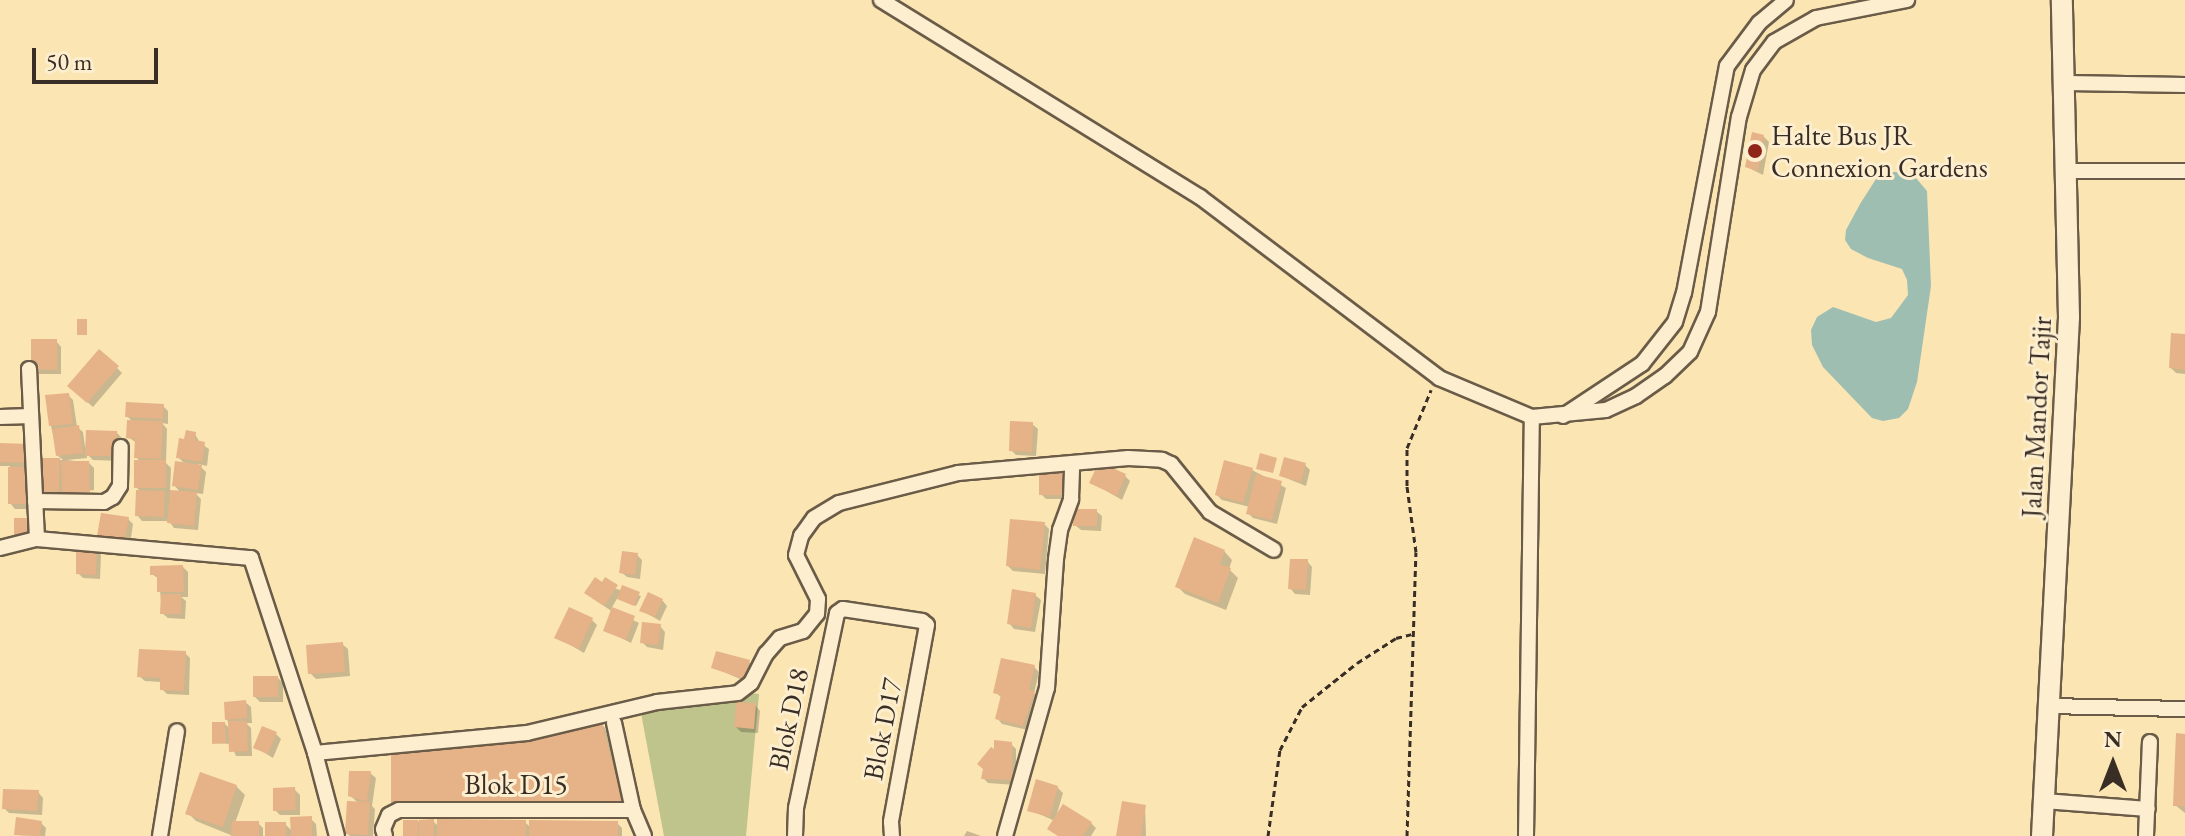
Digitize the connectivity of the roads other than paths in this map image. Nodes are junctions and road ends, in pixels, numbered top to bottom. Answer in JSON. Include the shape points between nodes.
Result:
{"nodes":[{"id":1,"x":881,"y":0,"type":"edge"},
{"id":2,"x":1786,"y":0,"type":"edge"},
{"id":3,"x":1907,"y":0,"type":"edge"},
{"id":4,"x":2062,"y":0,"type":"edge"},
{"id":5,"x":2067,"y":83,"type":"dead end"},
{"id":6,"x":2185,"y":85,"type":"edge"},
{"id":7,"x":2067,"y":171,"type":"junction"},
{"id":8,"x":2185,"y":171,"type":"edge"},
{"id":9,"x":29,"y":369,"type":"dead end"},
{"id":10,"x":31,"y":416,"type":"junction"},
{"id":11,"x":1562,"y":416,"type":"junction"},
{"id":12,"x":0,"y":417,"type":"edge"},
{"id":13,"x":1532,"y":417,"type":"junction"},
{"id":14,"x":121,"y":447,"type":"dead end"},
{"id":15,"x":1072,"y":463,"type":"junction"},
{"id":16,"x":35,"y":501,"type":"junction"},
{"id":17,"x":37,"y":539,"type":"junction"},
{"id":18,"x":0,"y":548,"type":"edge"},
{"id":19,"x":1274,"y":550,"type":"dead end"},
{"id":20,"x":928,"y":632,"type":"joint"},
{"id":21,"x":2049,"y":706,"type":"junction"},
{"id":22,"x":2185,"y":709,"type":"edge"},
{"id":23,"x":614,"y":723,"type":"dead end"},
{"id":24,"x":177,"y":731,"type":"dead end"},
{"id":25,"x":2150,"y":742,"type":"dead end"},
{"id":26,"x":315,"y":753,"type":"junction"},
{"id":27,"x":2044,"y":801,"type":"junction"},
{"id":28,"x":2148,"y":809,"type":"junction"},
{"id":29,"x":633,"y":810,"type":"junction"},
{"id":30,"x":160,"y":836,"type":"edge"},
{"id":31,"x":337,"y":836,"type":"edge"},
{"id":32,"x":385,"y":836,"type":"edge"},
{"id":33,"x":644,"y":836,"type":"edge"},
{"id":34,"x":795,"y":836,"type":"edge"},
{"id":35,"x":892,"y":836,"type":"edge"},
{"id":36,"x":1005,"y":836,"type":"edge"},
{"id":37,"x":1526,"y":836,"type":"edge"},
{"id":38,"x":2042,"y":836,"type":"edge"},
{"id":39,"x":2146,"y":836,"type":"edge"}],
"edges":[{"from":1,"to":13,"type":"street","via":[[1200,197],[1439,378]]},
{"from":2,"to":11,"type":"street","via":[[1759,23],[1727,66],[1675,322],[1642,364]]},
{"from":3,"to":11,"type":"street","via":[[1816,18],[1774,42],[1753,70],[1739,117],[1708,312],[1690,352],[1636,396],[1606,410]]},
{"from":4,"to":7,"type":"street","name":"Jalan Mandor Tajir"},
{"from":5,"to":6,"type":"street"},
{"from":7,"to":8,"type":"street"},
{"from":7,"to":21,"type":"street","name":"Jalan Mandor Tajir","via":[[2069,317]]},
{"from":9,"to":10,"type":"street"},
{"from":10,"to":12,"type":"street"},
{"from":10,"to":16,"type":"street"},
{"from":11,"to":13,"type":"street"},
{"from":13,"to":37,"type":"street"},
{"from":14,"to":16,"type":"street","via":[[120,486],[113,497],[104,502]]},
{"from":15,"to":19,"type":"street","via":[[1162,460],[1210,512]]},
{"from":15,"to":26,"type":"street","via":[[958,473],[839,503],[814,518],[796,555],[818,599],[817,614],[803,631],[780,638],[751,683],[738,693],[657,702],[527,733]]},
{"from":15,"to":36,"type":"street","via":[[1071,499],[1058,545],[1047,688]]},
{"from":16,"to":17,"type":"street"},
{"from":17,"to":18,"type":"street"},
{"from":17,"to":26,"type":"street","via":[[251,558]]},
{"from":20,"to":34,"type":"street","name":"Blok D18","via":[[922,621],[843,609],[837,613],[796,808]]},
{"from":20,"to":35,"type":"street","name":"Blok D17"},
{"from":21,"to":22,"type":"street"},
{"from":21,"to":27,"type":"street","name":"Jalan Mandor Tajir"},
{"from":23,"to":29,"type":"street"},
{"from":24,"to":30,"type":"street"},
{"from":25,"to":28,"type":"street"},
{"from":26,"to":31,"type":"street"},
{"from":27,"to":28,"type":"street"},
{"from":27,"to":38,"type":"street","name":"Jalan Mandor Tajir"},
{"from":28,"to":39,"type":"street"},
{"from":29,"to":32,"type":"street","name":"Blok D15","via":[[399,810],[389,815]]},
{"from":29,"to":33,"type":"street"}]}
